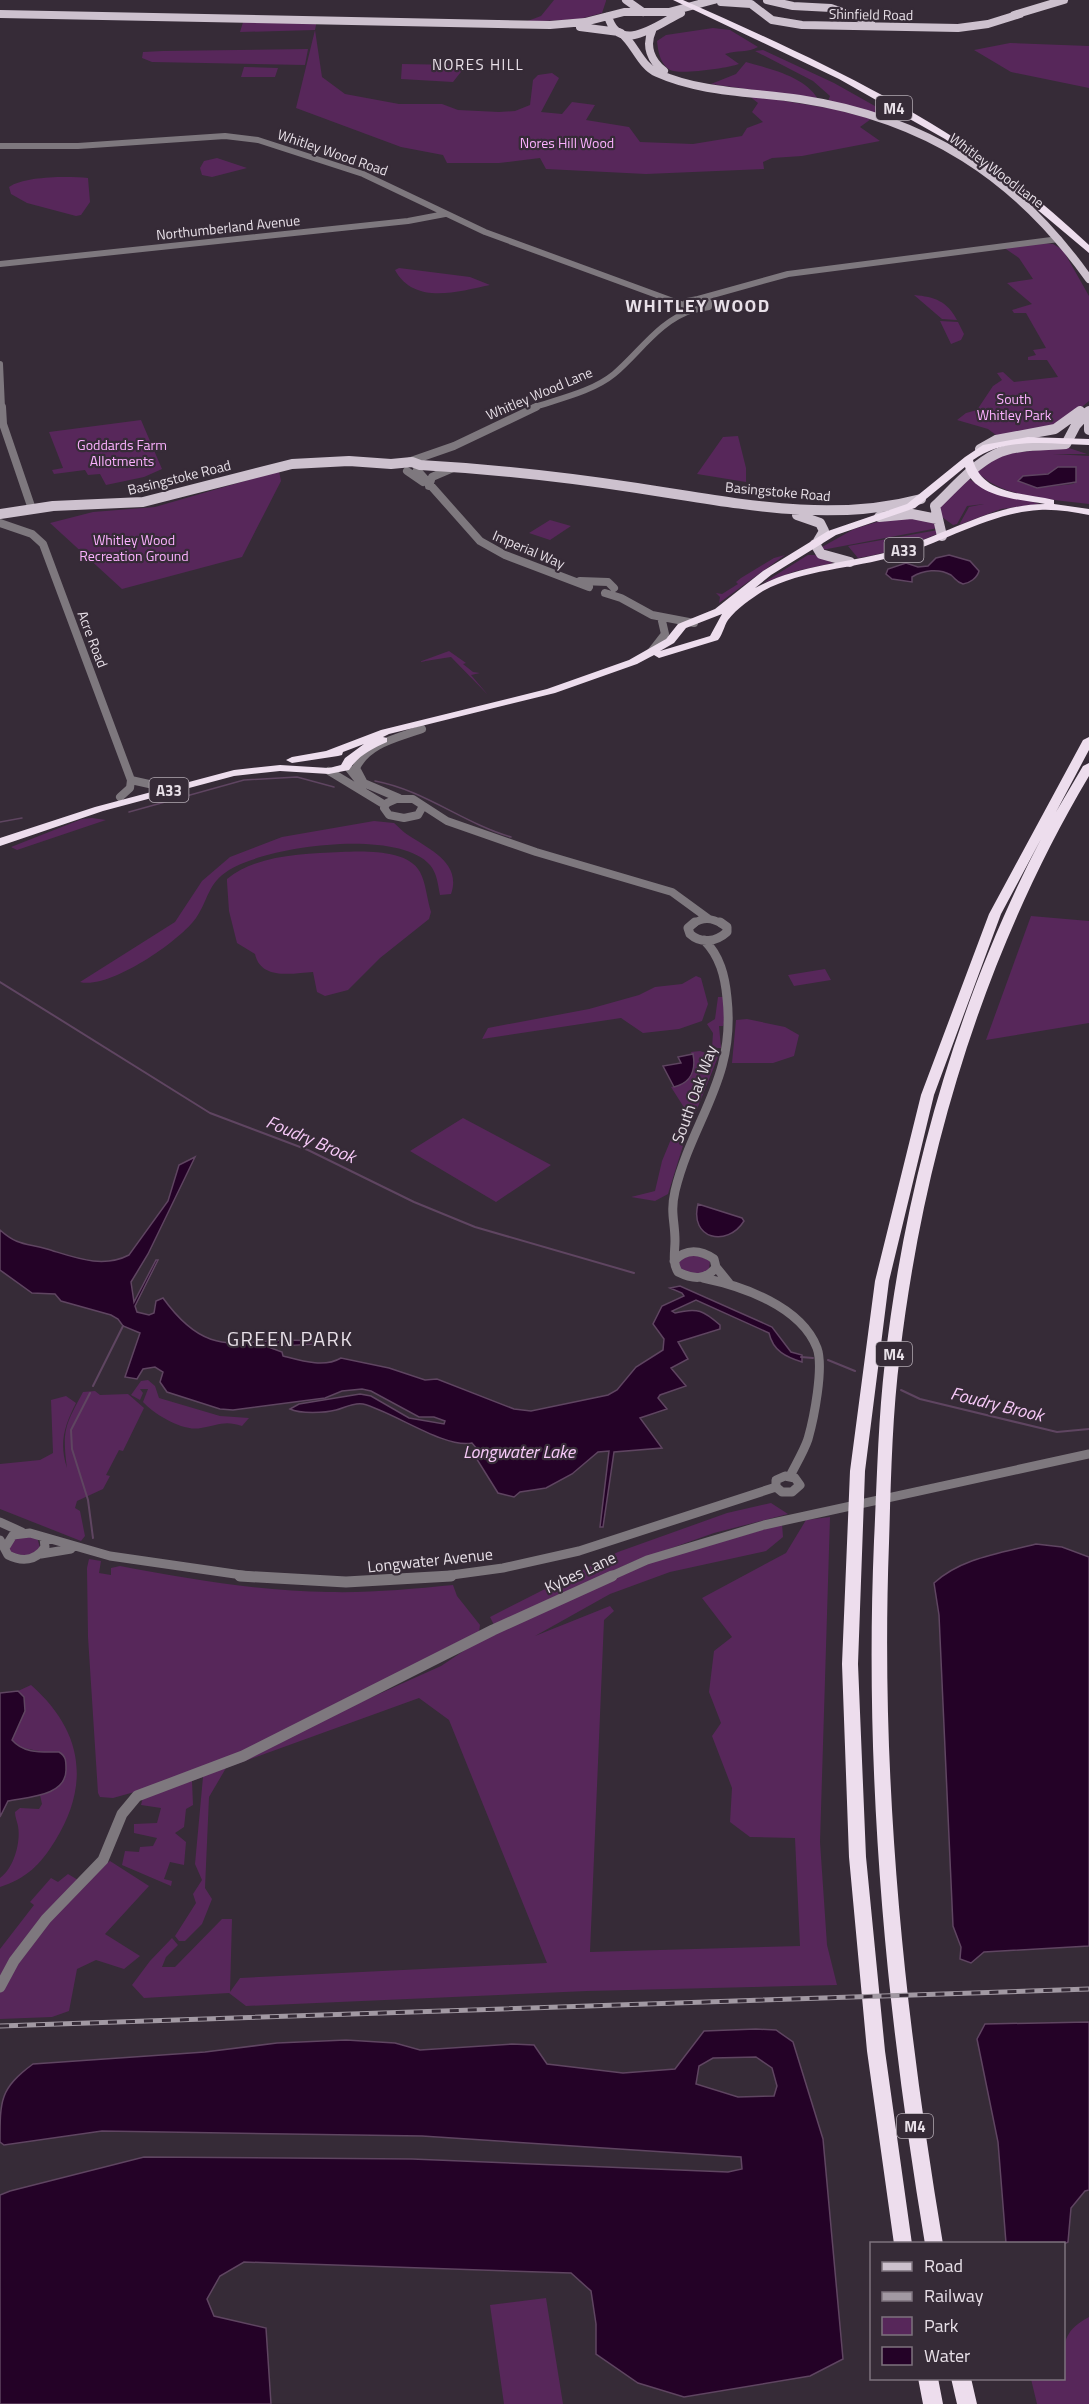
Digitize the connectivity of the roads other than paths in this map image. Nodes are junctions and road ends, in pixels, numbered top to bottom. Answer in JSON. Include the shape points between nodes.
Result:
{"nodes":[{"id":1,"x":626,"y":0,"type":"edge"},
{"id":2,"x":678,"y":0,"type":"edge"},
{"id":3,"x":689,"y":0,"type":"edge"},
{"id":4,"x":730,"y":0,"type":"edge"},
{"id":5,"x":756,"y":0,"type":"edge"},
{"id":6,"x":767,"y":0,"type":"edge"},
{"id":7,"x":1064,"y":0,"type":"edge"},
{"id":8,"x":718,"y":1,"type":"edge"},
{"id":9,"x":783,"y":5,"type":"junction"},
{"id":10,"x":615,"y":6,"type":"dead end"},
{"id":11,"x":682,"y":11,"type":"junction"},
{"id":12,"x":764,"y":12,"type":"junction"},
{"id":13,"x":643,"y":13,"type":"junction"},
{"id":14,"x":0,"y":14,"type":"edge"},
{"id":15,"x":853,"y":15,"type":"junction"},
{"id":16,"x":608,"y":16,"type":"junction"},
{"id":17,"x":549,"y":25,"type":"junction"},
{"id":18,"x":850,"y":26,"type":"junction"},
{"id":19,"x":953,"y":28,"type":"junction"},
{"id":20,"x":653,"y":30,"type":"junction"},
{"id":21,"x":621,"y":33,"type":"junction"},
{"id":22,"x":718,"y":87,"type":"junction"},
{"id":23,"x":0,"y":146,"type":"edge"},
{"id":24,"x":445,"y":214,"type":"junction"},
{"id":25,"x":1089,"y":238,"type":"edge"},
{"id":26,"x":1059,"y":239,"type":"junction"},
{"id":27,"x":1089,"y":250,"type":"edge"},
{"id":28,"x":0,"y":263,"type":"edge"},
{"id":29,"x":1089,"y":279,"type":"edge"},
{"id":30,"x":720,"y":296,"type":"junction"},
{"id":31,"x":672,"y":299,"type":"junction"},
{"id":32,"x":696,"y":299,"type":"junction"},
{"id":33,"x":710,"y":305,"type":"junction"},
{"id":34,"x":684,"y":308,"type":"junction"},
{"id":35,"x":0,"y":364,"type":"edge"},
{"id":36,"x":1089,"y":403,"type":"edge"},
{"id":37,"x":1089,"y":411,"type":"edge"},
{"id":38,"x":1089,"y":419,"type":"edge"},
{"id":39,"x":1089,"y":430,"type":"edge"},
{"id":40,"x":1066,"y":442,"type":"junction"},
{"id":41,"x":1089,"y":442,"type":"edge"},
{"id":42,"x":980,"y":450,"type":"junction"},
{"id":43,"x":968,"y":459,"type":"junction"},
{"id":44,"x":413,"y":466,"type":"junction"},
{"id":45,"x":455,"y":468,"type":"junction"},
{"id":46,"x":971,"y":472,"type":"junction"},
{"id":47,"x":428,"y":485,"type":"junction"},
{"id":48,"x":702,"y":498,"type":"junction"},
{"id":49,"x":923,"y":498,"type":"junction"},
{"id":50,"x":1068,"y":506,"type":"junction"},
{"id":51,"x":32,"y":508,"type":"junction"},
{"id":52,"x":1089,"y":508,"type":"edge"},
{"id":53,"x":1089,"y":512,"type":"edge"},
{"id":54,"x":4,"y":513,"type":"edge"},
{"id":55,"x":876,"y":518,"type":"junction"},
{"id":56,"x":937,"y":519,"type":"junction"},
{"id":57,"x":0,"y":523,"type":"edge"},
{"id":58,"x":9,"y":527,"type":"junction"},
{"id":59,"x":942,"y":536,"type":"junction"},
{"id":60,"x":817,"y":542,"type":"junction"},
{"id":61,"x":850,"y":562,"type":"junction"},
{"id":62,"x":574,"y":581,"type":"junction"},
{"id":63,"x":596,"y":582,"type":"junction"},
{"id":64,"x":589,"y":587,"type":"junction"},
{"id":65,"x":614,"y":588,"type":"junction"},
{"id":66,"x":605,"y":593,"type":"junction"},
{"id":67,"x":621,"y":598,"type":"junction"},
{"id":68,"x":635,"y":607,"type":"junction"},
{"id":69,"x":719,"y":611,"type":"junction"},
{"id":70,"x":652,"y":615,"type":"junction"},
{"id":71,"x":662,"y":621,"type":"junction"},
{"id":72,"x":694,"y":623,"type":"junction"},
{"id":73,"x":679,"y":632,"type":"junction"},
{"id":74,"x":718,"y":632,"type":"junction"},
{"id":75,"x":704,"y":641,"type":"junction"},
{"id":76,"x":649,"y":654,"type":"junction"},
{"id":77,"x":422,"y":729,"type":"junction"},
{"id":78,"x":1089,"y":740,"type":"edge"},
{"id":79,"x":331,"y":752,"type":"junction"},
{"id":80,"x":348,"y":763,"type":"junction"},
{"id":81,"x":320,"y":766,"type":"junction"},
{"id":82,"x":1089,"y":766,"type":"edge"},
{"id":83,"x":131,"y":780,"type":"junction"},
{"id":84,"x":365,"y":785,"type":"junction"},
{"id":85,"x":158,"y":786,"type":"junction"},
{"id":86,"x":120,"y":797,"type":"junction"},
{"id":87,"x":399,"y":798,"type":"junction"},
{"id":88,"x":386,"y":805,"type":"junction"},
{"id":89,"x":423,"y":806,"type":"junction"},
{"id":90,"x":412,"y":817,"type":"junction"},
{"id":91,"x":447,"y":821,"type":"junction"},
{"id":92,"x":0,"y":832,"type":"edge"},
{"id":93,"x":0,"y":842,"type":"edge"},
{"id":94,"x":693,"y":908,"type":"junction"},
{"id":95,"x":710,"y":919,"type":"junction"},
{"id":96,"x":692,"y":922,"type":"junction"},
{"id":97,"x":723,"y":937,"type":"junction"},
{"id":98,"x":704,"y":940,"type":"junction"},
{"id":99,"x":720,"y":960,"type":"junction"},
{"id":100,"x":675,"y":1236,"type":"junction"},
{"id":101,"x":694,"y":1251,"type":"junction"},
{"id":102,"x":674,"y":1261,"type":"junction"},
{"id":103,"x":716,"y":1267,"type":"junction"},
{"id":104,"x":699,"y":1278,"type":"junction"},
{"id":105,"x":729,"y":1283,"type":"junction"},
{"id":106,"x":1089,"y":1454,"type":"edge"},
{"id":107,"x":790,"y":1476,"type":"junction"},
{"id":108,"x":776,"y":1487,"type":"junction"},
{"id":109,"x":0,"y":1522,"type":"edge"},
{"id":110,"x":22,"y":1532,"type":"junction"},
{"id":111,"x":44,"y":1538,"type":"junction"},
{"id":112,"x":2,"y":1544,"type":"edge"},
{"id":113,"x":77,"y":1548,"type":"junction"},
{"id":114,"x":40,"y":1554,"type":"junction"},
{"id":115,"x":0,"y":1987,"type":"edge"},
{"id":116,"x":903,"y":2242,"type":"edge"},
{"id":117,"x":934,"y":2242,"type":"edge"},
{"id":118,"x":928,"y":2380,"type":"edge"},
{"id":119,"x":961,"y":2380,"type":"edge"},
{"id":120,"x":933,"y":2404,"type":"edge"},
{"id":121,"x":967,"y":2404,"type":"edge"}],
"edges":[{"from":1,"to":13,"type":"main road"},
{"from":2,"to":27,"type":"highway","number":"M4","via":[[798,56],[941,135],[1019,188]]},
{"from":3,"to":25,"type":"highway","number":"M4","via":[[803,52],[896,101],[1004,167]]},
{"from":4,"to":8,"type":"main road"},
{"from":5,"to":12,"type":"main road"},
{"from":6,"to":9,"type":"main road"},
{"from":7,"to":19,"type":"main road"},
{"from":8,"to":11,"type":"main road"},
{"from":8,"to":12,"type":"main road","name":"Shinfield Road","via":[[751,4]]},
{"from":9,"to":12,"type":"main road"},
{"from":9,"to":15,"type":"main road","name":"Shinfield Road","via":[[831,8]]},
{"from":10,"to":16,"type":"main road"},
{"from":11,"to":13,"type":"main road"},
{"from":11,"to":20,"type":"main road"},
{"from":12,"to":18,"type":"main road","name":"Shinfield Road","via":[[772,20],[790,24]]},
{"from":13,"to":16,"type":"main road"},
{"from":13,"to":20,"type":"main road"},
{"from":14,"to":17,"type":"main road"},
{"from":15,"to":18,"type":"main road","via":[[856,24]]},
{"from":15,"to":19,"type":"main road","name":"Shinfield Road","via":[[878,23]]},
{"from":16,"to":17,"type":"main road"},
{"from":16,"to":21,"type":"main road","name":"Whitley Wood Lane","via":[[612,27]]},
{"from":17,"to":21,"type":"main road"},
{"from":18,"to":19,"type":"main road","name":"Shinfield Road"},
{"from":20,"to":21,"type":"main road"},
{"from":20,"to":22,"type":"main road","name":"Whitley Wood Lane","via":[[649,45],[656,65],[672,75]]},
{"from":21,"to":22,"type":"main road","name":"Whitley Wood Lane","via":[[654,71]]},
{"from":22,"to":26,"type":"main road","name":"Whitley Wood Lane","via":[[835,105],[905,125],[946,147],[995,182]]},
{"from":23,"to":24,"type":"street","name":"Whitley Wood Road","via":[[67,147],[242,137],[363,174]]},
{"from":24,"to":28,"type":"street","name":"Northumberland Avenue","via":[[387,224]]},
{"from":24,"to":31,"type":"street","name":"Whitley Wood Road","via":[[546,256]]},
{"from":26,"to":29,"type":"main road","name":"Whitley Wood Lane"},
{"from":26,"to":30,"type":"street","via":[[788,273]]},
{"from":30,"to":32,"type":"street"},
{"from":30,"to":33,"type":"street"},
{"from":31,"to":32,"type":"street","name":"Whitley Wood Road"},
{"from":31,"to":34,"type":"street","name":"Whitley Wood Road"},
{"from":32,"to":33,"type":"street"},
{"from":32,"to":34,"type":"street","via":[[687,301]]},
{"from":33,"to":34,"type":"street","name":"Whitley Wood Lane","via":[[705,309]]},
{"from":34,"to":44,"type":"street","name":"Whitley Wood Lane","via":[[614,374],[597,384],[521,412]]},
{"from":35,"to":51,"type":"street","via":[[3,424]]},
{"from":36,"to":42,"type":"main road","via":[[1055,429],[996,440]]},
{"from":37,"to":40,"type":"main road"},
{"from":38,"to":39,"type":"main road"},
{"from":40,"to":41,"type":"highway"},
{"from":40,"to":42,"type":"highway","via":[[1015,441]]},
{"from":40,"to":46,"type":"main road","via":[[999,452]]},
{"from":42,"to":43,"type":"highway","name":"Basingstoke Road"},
{"from":43,"to":46,"type":"highway"},
{"from":43,"to":49,"type":"highway","name":"Basingstoke Road","number":"A33"},
{"from":44,"to":45,"type":"main road","name":"Basingstoke Road"},
{"from":44,"to":47,"type":"street","name":"Imperial Way"},
{"from":44,"to":51,"type":"main road","name":"Basingstoke Road","via":[[364,462],[292,464],[131,504]]},
{"from":45,"to":47,"type":"street","via":[[432,477]]},
{"from":45,"to":48,"type":"main road","name":"Basingstoke Road"},
{"from":46,"to":50,"type":"highway","via":[[996,490]]},
{"from":46,"to":56,"type":"main road","via":[[936,503],[933,510]]},
{"from":47,"to":62,"type":"street","name":"Imperial Way","via":[[465,527],[487,545]]},
{"from":48,"to":49,"type":"main road","name":"Basingstoke Road","via":[[825,510],[884,508]]},
{"from":48,"to":60,"type":"main road","name":"Basingstoke Road","via":[[811,518],[823,527]]},
{"from":49,"to":55,"type":"highway","name":"Basingstoke Road","number":"A33","via":[[906,509]]},
{"from":50,"to":52,"type":"highway"},
{"from":50,"to":53,"type":"highway"},
{"from":50,"to":59,"type":"highway","number":"A33","via":[[1007,511]]},
{"from":51,"to":54,"type":"main road","name":"Basingstoke Road"},
{"from":54,"to":58,"type":"street"},
{"from":55,"to":56,"type":"main road","via":[[908,514]]},
{"from":55,"to":60,"type":"highway","name":"Basingstoke Road","number":"A33","via":[[845,527]]},
{"from":56,"to":59,"type":"main road"},
{"from":57,"to":58,"type":"street","name":"Acre Road"},
{"from":58,"to":83,"type":"street","name":"Acre Road","via":[[32,534],[43,544]]},
{"from":59,"to":61,"type":"highway","number":"A33","via":[[905,550]]},
{"from":60,"to":61,"type":"main road","via":[[821,554]]},
{"from":60,"to":69,"type":"highway","number":"A33","via":[[759,579]]},
{"from":61,"to":74,"type":"highway","number":"A33","via":[[796,574],[762,588],[726,615]]},
{"from":62,"to":63,"type":"street","name":"Imperial Way"},
{"from":62,"to":64,"type":"street","name":"Imperial Way"},
{"from":63,"to":64,"type":"street"},
{"from":63,"to":65,"type":"street","name":"Imperial Way","via":[[610,582]]},
{"from":64,"to":66,"type":"street","name":"Imperial Way","via":[[593,592]]},
{"from":65,"to":66,"type":"street"},
{"from":65,"to":67,"type":"street"},
{"from":66,"to":67,"type":"street"},
{"from":67,"to":68,"type":"street"},
{"from":68,"to":69,"type":"street","via":[[681,616]]},
{"from":68,"to":70,"type":"street"},
{"from":69,"to":72,"type":"highway","number":"A33"},
{"from":70,"to":71,"type":"street"},
{"from":70,"to":72,"type":"street"},
{"from":71,"to":73,"type":"street"},
{"from":71,"to":76,"type":"street","via":[[665,634]]},
{"from":72,"to":73,"type":"highway","via":[[684,625]]},
{"from":72,"to":74,"type":"highway","via":[[711,625]]},
{"from":73,"to":75,"type":"highway","via":[[688,640]]},
{"from":73,"to":76,"type":"highway"},
{"from":74,"to":75,"type":"highway"},
{"from":75,"to":77,"type":"highway","via":[[563,693]]},
{"from":76,"to":79,"type":"highway","via":[[566,687],[381,732]]},
{"from":77,"to":80,"type":"highway","via":[[373,744]]},
{"from":77,"to":84,"type":"street","via":[[381,744],[362,757],[356,768]]},
{"from":78,"to":116,"type":"highway","number":"M4","via":[[1018,863],[958,1002],[908,1159],[886,1253],[866,1381],[849,1614],[852,1803],[871,2010]]},
{"from":79,"to":80,"type":"highway","via":[[343,754]]},
{"from":79,"to":81,"type":"highway"},
{"from":80,"to":81,"type":"highway"},
{"from":80,"to":84,"type":"street","via":[[355,778]]},
{"from":81,"to":85,"type":"highway","number":"A33","via":[[262,761]]},
{"from":81,"to":88,"type":"street"},
{"from":81,"to":93,"type":"highway","number":"A33","via":[[222,775]]},
{"from":82,"to":117,"type":"highway","number":"M4","via":[[1034,866],[973,1007],[928,1163],[908,1257],[890,1375],[877,1612],[881,1808],[896,1976]]},
{"from":83,"to":85,"type":"street"},
{"from":83,"to":86,"type":"street","via":[[130,788]]},
{"from":84,"to":87,"type":"street"},
{"from":85,"to":86,"type":"highway","number":"A33"},
{"from":86,"to":92,"type":"highway","number":"A33"},
{"from":87,"to":88,"type":"street"},
{"from":87,"to":89,"type":"street","via":[[416,800]]},
{"from":88,"to":90,"type":"street","via":[[386,812],[392,816]]},
{"from":89,"to":90,"type":"street","via":[[422,812]]},
{"from":89,"to":91,"type":"street"},
{"from":90,"to":91,"type":"street"},
{"from":91,"to":94,"type":"street","via":[[666,890]]},
{"from":94,"to":95,"type":"street"},
{"from":94,"to":96,"type":"street"},
{"from":95,"to":96,"type":"street"},
{"from":95,"to":97,"type":"street","via":[[727,927]]},
{"from":96,"to":98,"type":"street","name":"South Oak Way","via":[[690,934]]},
{"from":97,"to":98,"type":"street"},
{"from":97,"to":99,"type":"street","name":"South Oak Way"},
{"from":98,"to":99,"type":"street","name":"South Oak Way"},
{"from":99,"to":100,"type":"street","name":"South Oak Way","via":[[729,1017],[728,1048],[681,1175],[671,1214]]},
{"from":100,"to":101,"type":"street"},
{"from":100,"to":102,"type":"street","name":"South Oak Way"},
{"from":101,"to":102,"type":"street","via":[[681,1254]]},
{"from":101,"to":103,"type":"street","via":[[710,1255]]},
{"from":102,"to":104,"type":"street","via":[[682,1275]]},
{"from":103,"to":104,"type":"street","via":[[711,1274]]},
{"from":103,"to":105,"type":"street","name":"Longwater Avenue"},
{"from":104,"to":105,"type":"street","name":"Longwater Avenue"},
{"from":105,"to":107,"type":"street","name":"Longwater Avenue","via":[[791,1315],[818,1348],[820,1369],[808,1439]]},
{"from":106,"to":115,"type":"street","name":"Kybes Lane","via":[[764,1525],[688,1546],[606,1578],[493,1630],[243,1756],[137,1796],[122,1814],[108,1853],[46,1919]]},
{"from":107,"to":108,"type":"street","name":"Longwater Avenue","via":[[777,1479]]},
{"from":107,"to":108,"type":"street","name":"Longwater Avenue","via":[[799,1482],[798,1490],[785,1492]]},
{"from":108,"to":113,"type":"street","name":"Longwater Avenue","via":[[578,1551],[517,1565],[414,1579],[320,1582],[241,1577]]},
{"from":109,"to":110,"type":"street"},
{"from":110,"to":111,"type":"street"},
{"from":110,"to":112,"type":"street"},
{"from":111,"to":113,"type":"street","name":"Longwater Avenue"},
{"from":111,"to":114,"type":"street"},
{"from":112,"to":114,"type":"street","via":[[8,1555],[18,1559]]},
{"from":113,"to":114,"type":"street","name":"Longwater Avenue"},
{"from":118,"to":120,"type":"highway"},
{"from":119,"to":121,"type":"highway"}]}
